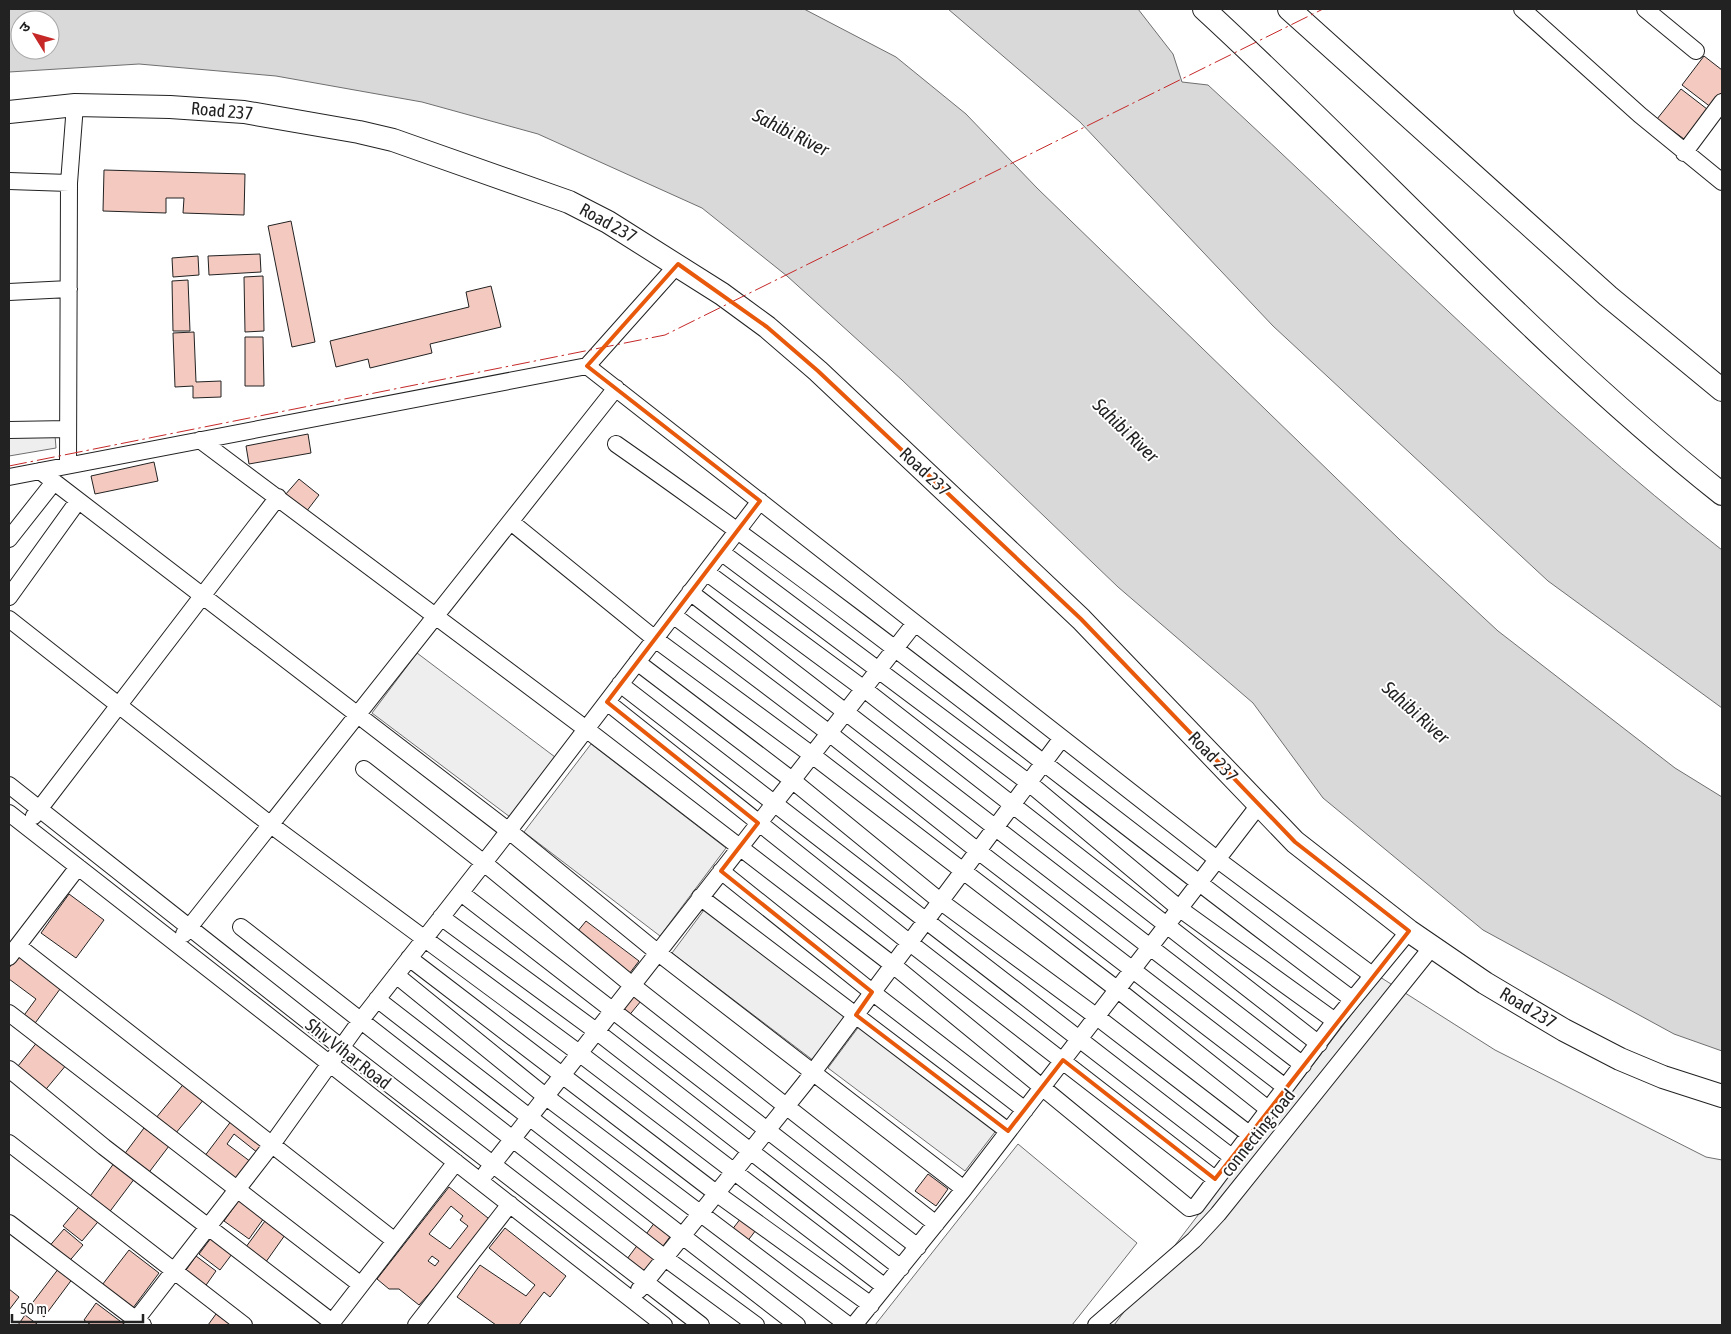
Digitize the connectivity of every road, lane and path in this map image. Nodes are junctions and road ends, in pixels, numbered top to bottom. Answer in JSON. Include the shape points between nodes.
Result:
{"nodes":[{"id":1,"x":1204,"y":9,"type":"edge"},
{"id":2,"x":1289,"y":9,"type":"edge"},
{"id":3,"x":1522,"y":9,"type":"edge"},
{"id":4,"x":1645,"y":9,"type":"edge"},
{"id":5,"x":1696,"y":51,"type":"dead end"},
{"id":6,"x":1722,"y":102,"type":"edge"},
{"id":7,"x":75,"y":105,"type":"junction"},
{"id":8,"x":9,"y":112,"type":"edge"},
{"id":9,"x":1684,"y":152,"type":"junction"},
{"id":10,"x":9,"y":181,"type":"edge"},
{"id":11,"x":1722,"y":182,"type":"edge"},
{"id":12,"x":70,"y":183,"type":"junction"},
{"id":13,"x":678,"y":264,"type":"junction"},
{"id":14,"x":69,"y":289,"type":"junction"},
{"id":15,"x":9,"y":292,"type":"edge"},
{"id":16,"x":587,"y":366,"type":"junction"},
{"id":17,"x":616,"y":388,"type":"junction"},
{"id":18,"x":1722,"y":390,"type":"edge"},
{"id":19,"x":68,"y":429,"type":"junction"},
{"id":20,"x":9,"y":430,"type":"edge"},
{"id":21,"x":200,"y":440,"type":"junction"},
{"id":22,"x":616,"y":444,"type":"dead end"},
{"id":23,"x":68,"y":465,"type":"junction"},
{"id":24,"x":40,"y":471,"type":"junction"},
{"id":25,"x":9,"y":478,"type":"edge"},
{"id":26,"x":54,"y":482,"type":"junction"},
{"id":27,"x":1722,"y":494,"type":"edge"},
{"id":28,"x":278,"y":497,"type":"junction"},
{"id":29,"x":78,"y":501,"type":"junction"},
{"id":30,"x":760,"y":501,"type":"junction"},
{"id":31,"x":511,"y":522,"type":"junction"},
{"id":32,"x":738,"y":529,"type":"junction"},
{"id":33,"x":9,"y":540,"type":"edge"},
{"id":34,"x":721,"y":552,"type":"junction"},
{"id":35,"x":706,"y":572,"type":"junction"},
{"id":36,"x":690,"y":592,"type":"junction"},
{"id":37,"x":201,"y":596,"type":"junction"},
{"id":38,"x":9,"y":597,"type":"edge"},
{"id":39,"x":673,"y":615,"type":"junction"},
{"id":40,"x":434,"y":618,"type":"junction"},
{"id":41,"x":9,"y":619,"type":"edge"},
{"id":42,"x":915,"y":623,"type":"junction"},
{"id":43,"x":655,"y":639,"type":"junction"},
{"id":44,"x":895,"y":649,"type":"junction"},
{"id":45,"x":637,"y":662,"type":"junction"},
{"id":46,"x":879,"y":670,"type":"junction"},
{"id":47,"x":620,"y":684,"type":"junction"},
{"id":48,"x":864,"y":689,"type":"junction"},
{"id":49,"x":607,"y":702,"type":"junction"},
{"id":50,"x":118,"y":705,"type":"junction"},
{"id":51,"x":846,"y":711,"type":"junction"},
{"id":52,"x":357,"y":716,"type":"junction"},
{"id":53,"x":586,"y":729,"type":"junction"},
{"id":54,"x":829,"y":733,"type":"junction"},
{"id":55,"x":1062,"y":738,"type":"junction"},
{"id":56,"x":812,"y":755,"type":"junction"},
{"id":57,"x":1043,"y":764,"type":"junction"},
{"id":58,"x":364,"y":768,"type":"dead end"},
{"id":59,"x":792,"y":780,"type":"junction"},
{"id":60,"x":1029,"y":784,"type":"junction"},
{"id":61,"x":9,"y":785,"type":"edge"},
{"id":62,"x":774,"y":803,"type":"junction"},
{"id":63,"x":1012,"y":805,"type":"junction"},
{"id":64,"x":1259,"y":805,"type":"junction"},
{"id":65,"x":40,"y":808,"type":"junction"},
{"id":66,"x":9,"y":813,"type":"edge"},
{"id":67,"x":271,"y":824,"type":"junction"},
{"id":68,"x":758,"y":824,"type":"junction"},
{"id":69,"x":27,"y":826,"type":"junction"},
{"id":70,"x":996,"y":828,"type":"junction"},
{"id":71,"x":509,"y":830,"type":"junction"},
{"id":72,"x":739,"y":848,"type":"junction"},
{"id":73,"x":978,"y":851,"type":"junction"},
{"id":74,"x":1218,"y":860,"type":"junction"},
{"id":75,"x":484,"y":863,"type":"junction"},
{"id":76,"x":78,"y":866,"type":"junction"},
{"id":77,"x":721,"y":871,"type":"junction"},
{"id":78,"x":963,"y":872,"type":"junction"},
{"id":79,"x":1199,"y":885,"type":"junction"},
{"id":80,"x":461,"y":893,"type":"junction"},
{"id":81,"x":700,"y":897,"type":"junction"},
{"id":82,"x":940,"y":902,"type":"junction"},
{"id":83,"x":1180,"y":909,"type":"junction"},
{"id":84,"x":441,"y":917,"type":"junction"},
{"id":85,"x":925,"y":921,"type":"junction"},
{"id":86,"x":190,"y":926,"type":"junction"},
{"id":87,"x":1167,"y":926,"type":"junction"},
{"id":88,"x":241,"y":927,"type":"dead end"},
{"id":89,"x":1409,"y":931,"type":"junction"},
{"id":90,"x":424,"y":939,"type":"junction"},
{"id":91,"x":910,"y":943,"type":"junction"},
{"id":92,"x":177,"y":944,"type":"junction"},
{"id":93,"x":1432,"y":947,"type":"junction"},
{"id":94,"x":1150,"y":948,"type":"junction"},
{"id":95,"x":13,"y":952,"type":"edge"},
{"id":96,"x":657,"y":952,"type":"junction"},
{"id":97,"x":409,"y":958,"type":"junction"},
{"id":98,"x":893,"y":965,"type":"junction"},
{"id":99,"x":1133,"y":970,"type":"junction"},
{"id":100,"x":396,"y":975,"type":"junction"},
{"id":101,"x":1372,"y":975,"type":"junction"},
{"id":102,"x":632,"y":985,"type":"junction"},
{"id":103,"x":1118,"y":990,"type":"junction"},
{"id":104,"x":872,"y":992,"type":"junction"},
{"id":105,"x":377,"y":999,"type":"junction"},
{"id":106,"x":1352,"y":999,"type":"junction"},
{"id":107,"x":612,"y":1010,"type":"junction"},
{"id":108,"x":9,"y":1013,"type":"edge"},
{"id":109,"x":856,"y":1015,"type":"junction"},
{"id":110,"x":1097,"y":1017,"type":"junction"},
{"id":111,"x":361,"y":1020,"type":"junction"},
{"id":112,"x":1335,"y":1021,"type":"junction"},
{"id":113,"x":596,"y":1031,"type":"junction"},
{"id":114,"x":1079,"y":1040,"type":"junction"},
{"id":115,"x":1318,"y":1044,"type":"junction"},
{"id":116,"x":342,"y":1048,"type":"junction"},
{"id":117,"x":579,"y":1053,"type":"junction"},
{"id":118,"x":1064,"y":1060,"type":"junction"},
{"id":119,"x":1303,"y":1065,"type":"junction"},
{"id":120,"x":330,"y":1066,"type":"junction"},
{"id":121,"x":9,"y":1069,"type":"edge"},
{"id":122,"x":812,"y":1073,"type":"junction"},
{"id":123,"x":562,"y":1074,"type":"junction"},
{"id":124,"x":1043,"y":1087,"type":"junction"},
{"id":125,"x":1285,"y":1088,"type":"junction"},
{"id":126,"x":545,"y":1096,"type":"junction"},
{"id":127,"x":1722,"y":1096,"type":"edge"},
{"id":128,"x":787,"y":1105,"type":"junction"},
{"id":129,"x":1268,"y":1109,"type":"junction"},
{"id":130,"x":1025,"y":1110,"type":"junction"},
{"id":131,"x":529,"y":1117,"type":"junction"},
{"id":132,"x":766,"y":1131,"type":"junction"},
{"id":133,"x":1008,"y":1131,"type":"junction"},
{"id":134,"x":1250,"y":1134,"type":"junction"},
{"id":135,"x":512,"y":1139,"type":"junction"},
{"id":136,"x":9,"y":1143,"type":"edge"},
{"id":137,"x":273,"y":1143,"type":"junction"},
{"id":138,"x":750,"y":1152,"type":"junction"},
{"id":139,"x":1233,"y":1158,"type":"junction"},
{"id":140,"x":456,"y":1162,"type":"junction"},
{"id":141,"x":492,"y":1165,"type":"junction"},
{"id":142,"x":733,"y":1172,"type":"junction"},
{"id":143,"x":1216,"y":1179,"type":"junction"},
{"id":144,"x":480,"y":1180,"type":"junction"},
{"id":145,"x":964,"y":1189,"type":"junction"},
{"id":146,"x":235,"y":1190,"type":"junction"},
{"id":147,"x":716,"y":1193,"type":"junction"},
{"id":148,"x":510,"y":1204,"type":"junction"},
{"id":149,"x":700,"y":1214,"type":"junction"},
{"id":150,"x":9,"y":1223,"type":"edge"},
{"id":151,"x":936,"y":1224,"type":"junction"},
{"id":152,"x":208,"y":1226,"type":"junction"},
{"id":153,"x":684,"y":1235,"type":"junction"},
{"id":154,"x":395,"y":1241,"type":"junction"},
{"id":155,"x":918,"y":1247,"type":"junction"},
{"id":156,"x":665,"y":1258,"type":"junction"},
{"id":157,"x":901,"y":1268,"type":"junction"},
{"id":158,"x":174,"y":1272,"type":"junction"},
{"id":159,"x":646,"y":1281,"type":"junction"},
{"id":160,"x":361,"y":1285,"type":"junction"},
{"id":161,"x":885,"y":1287,"type":"junction"},
{"id":162,"x":632,"y":1300,"type":"junction"},
{"id":163,"x":871,"y":1306,"type":"junction"},
{"id":164,"x":137,"y":1323,"type":"edge"},
{"id":165,"x":331,"y":1324,"type":"edge"},
{"id":166,"x":244,"y":1325,"type":"edge"},
{"id":167,"x":416,"y":1325,"type":"edge"},
{"id":168,"x":664,"y":1325,"type":"edge"},
{"id":169,"x":701,"y":1325,"type":"edge"},
{"id":170,"x":756,"y":1325,"type":"edge"},
{"id":171,"x":797,"y":1325,"type":"edge"},
{"id":172,"x":848,"y":1325,"type":"edge"},
{"id":173,"x":854,"y":1325,"type":"edge"},
{"id":174,"x":1096,"y":1325,"type":"edge"}],
"edges":[{"from":1,"to":27,"type":"street","via":[[1542,338]]},
{"from":2,"to":18,"type":"street","via":[[1608,296]]},
{"from":3,"to":9,"type":"street"},
{"from":4,"to":5,"type":"street"},
{"from":6,"to":9,"type":"street"},
{"from":7,"to":8,"type":"street","name":"Road 237"},
{"from":7,"to":12,"type":"street"},
{"from":7,"to":13,"type":"street","name":"Road 237","via":[[244,112],[393,140],[569,202]]},
{"from":9,"to":11,"type":"street"},
{"from":10,"to":12,"type":"street"},
{"from":12,"to":14,"type":"street"},
{"from":13,"to":16,"type":"street"},
{"from":13,"to":64,"type":"street","name":"Road 237","via":[[767,327],[845,396],[1081,618]]},
{"from":14,"to":15,"type":"street"},
{"from":14,"to":19,"type":"street"},
{"from":16,"to":17,"type":"street"},
{"from":16,"to":21,"type":"street"},
{"from":17,"to":30,"type":"street"},
{"from":17,"to":31,"type":"street"},
{"from":19,"to":20,"type":"street"},
{"from":19,"to":23,"type":"street"},
{"from":21,"to":23,"type":"street"},
{"from":21,"to":28,"type":"street"},
{"from":22,"to":32,"type":"street"},
{"from":23,"to":24,"type":"street"},
{"from":24,"to":25,"type":"street"},
{"from":24,"to":26,"type":"street"},
{"from":26,"to":29,"type":"street"},
{"from":26,"to":33,"type":"street"},
{"from":28,"to":37,"type":"street"},
{"from":28,"to":40,"type":"street"},
{"from":29,"to":37,"type":"street"},
{"from":29,"to":38,"type":"street"},
{"from":30,"to":32,"type":"street"},
{"from":30,"to":42,"type":"street"},
{"from":31,"to":40,"type":"street"},
{"from":31,"to":43,"type":"street"},
{"from":32,"to":34,"type":"street"},
{"from":32,"to":44,"type":"street"},
{"from":34,"to":35,"type":"street"},
{"from":34,"to":46,"type":"street"},
{"from":35,"to":36,"type":"street"},
{"from":35,"to":48,"type":"street"},
{"from":36,"to":39,"type":"street"},
{"from":36,"to":51,"type":"street"},
{"from":37,"to":50,"type":"street"},
{"from":37,"to":52,"type":"street"},
{"from":39,"to":43,"type":"street"},
{"from":39,"to":54,"type":"street"},
{"from":40,"to":52,"type":"street"},
{"from":40,"to":53,"type":"street"},
{"from":41,"to":50,"type":"street"},
{"from":42,"to":44,"type":"street"},
{"from":42,"to":55,"type":"street"},
{"from":43,"to":45,"type":"street"},
{"from":43,"to":56,"type":"street"},
{"from":44,"to":46,"type":"street"},
{"from":44,"to":57,"type":"street"},
{"from":45,"to":47,"type":"street"},
{"from":45,"to":59,"type":"street"},
{"from":46,"to":48,"type":"street"},
{"from":46,"to":60,"type":"street"},
{"from":47,"to":49,"type":"street"},
{"from":47,"to":62,"type":"street"},
{"from":48,"to":51,"type":"street"},
{"from":48,"to":63,"type":"street"},
{"from":49,"to":53,"type":"street"},
{"from":49,"to":68,"type":"street"},
{"from":50,"to":65,"type":"street"},
{"from":50,"to":67,"type":"street"},
{"from":51,"to":54,"type":"street"},
{"from":51,"to":70,"type":"street"},
{"from":52,"to":67,"type":"street"},
{"from":52,"to":71,"type":"street"},
{"from":53,"to":71,"type":"street"},
{"from":53,"to":72,"type":"street"},
{"from":54,"to":56,"type":"street"},
{"from":54,"to":73,"type":"street"},
{"from":55,"to":57,"type":"street"},
{"from":55,"to":74,"type":"street"},
{"from":56,"to":59,"type":"street"},
{"from":56,"to":78,"type":"street"},
{"from":57,"to":60,"type":"street"},
{"from":57,"to":79,"type":"street"},
{"from":58,"to":75,"type":"street"},
{"from":59,"to":62,"type":"street"},
{"from":59,"to":82,"type":"street"},
{"from":60,"to":63,"type":"street"},
{"from":60,"to":83,"type":"street"},
{"from":61,"to":65,"type":"street"},
{"from":62,"to":68,"type":"street"},
{"from":62,"to":85,"type":"street"},
{"from":63,"to":70,"type":"street"},
{"from":63,"to":87,"type":"street"},
{"from":64,"to":74,"type":"street"},
{"from":64,"to":89,"type":"street","name":"Road 237","via":[[1294,842]]},
{"from":65,"to":69,"type":"street"},
{"from":65,"to":86,"type":"street"},
{"from":66,"to":69,"type":"street","name":"Shiv Vihar Road"},
{"from":67,"to":86,"type":"street"},
{"from":67,"to":90,"type":"street"},
{"from":68,"to":72,"type":"street"},
{"from":68,"to":91,"type":"street"},
{"from":69,"to":76,"type":"street","name":"Shiv Vihar Road"},
{"from":70,"to":73,"type":"street"},
{"from":70,"to":94,"type":"street"},
{"from":71,"to":75,"type":"street"},
{"from":71,"to":96,"type":"street"},
{"from":72,"to":77,"type":"street"},
{"from":72,"to":98,"type":"street"},
{"from":73,"to":78,"type":"street"},
{"from":73,"to":99,"type":"street"},
{"from":74,"to":79,"type":"street"},
{"from":74,"to":101,"type":"street"},
{"from":75,"to":80,"type":"street"},
{"from":75,"to":102,"type":"street"},
{"from":76,"to":92,"type":"street","name":"Shiv Vihar Road"},
{"from":76,"to":95,"type":"street"},
{"from":77,"to":81,"type":"street"},
{"from":77,"to":104,"type":"street"},
{"from":78,"to":82,"type":"street"},
{"from":78,"to":103,"type":"street"},
{"from":79,"to":83,"type":"street"},
{"from":79,"to":106,"type":"street"},
{"from":80,"to":84,"type":"street"},
{"from":80,"to":107,"type":"street"},
{"from":81,"to":96,"type":"street"},
{"from":81,"to":109,"type":"street"},
{"from":82,"to":85,"type":"street"},
{"from":82,"to":110,"type":"street"},
{"from":83,"to":87,"type":"street"},
{"from":83,"to":112,"type":"street"},
{"from":84,"to":90,"type":"street"},
{"from":84,"to":113,"type":"street"},
{"from":85,"to":91,"type":"street"},
{"from":85,"to":114,"type":"street"},
{"from":86,"to":92,"type":"street"},
{"from":86,"to":116,"type":"street"},
{"from":87,"to":94,"type":"street"},
{"from":87,"to":115,"type":"street"},
{"from":88,"to":111,"type":"street"},
{"from":89,"to":93,"type":"street","name":"Road 237"},
{"from":89,"to":101,"type":"street"},
{"from":90,"to":97,"type":"street"},
{"from":90,"to":117,"type":"street"},
{"from":91,"to":98,"type":"street"},
{"from":91,"to":118,"type":"street"},
{"from":92,"to":120,"type":"street","name":"Shiv Vihar Road"},
{"from":93,"to":127,"type":"street","name":"Road 237","via":[[1525,1006],[1620,1059]]},
{"from":93,"to":174,"type":"street","name":"connecting road","via":[[1218,1214],[1194,1240]]},
{"from":94,"to":99,"type":"street"},
{"from":94,"to":119,"type":"street"},
{"from":95,"to":137,"type":"street"},
{"from":96,"to":102,"type":"street"},
{"from":96,"to":122,"type":"street"},
{"from":97,"to":100,"type":"street"},
{"from":97,"to":123,"type":"street"},
{"from":98,"to":104,"type":"street"},
{"from":98,"to":124,"type":"street"},
{"from":99,"to":103,"type":"street"},
{"from":99,"to":125,"type":"street"},
{"from":100,"to":105,"type":"street"},
{"from":100,"to":126,"type":"street"},
{"from":101,"to":106,"type":"street"},
{"from":102,"to":107,"type":"street"},
{"from":102,"to":128,"type":"street"},
{"from":103,"to":110,"type":"street"},
{"from":103,"to":129,"type":"street"},
{"from":104,"to":109,"type":"street"},
{"from":104,"to":130,"type":"street"},
{"from":105,"to":111,"type":"street"},
{"from":105,"to":131,"type":"street"},
{"from":106,"to":112,"type":"street"},
{"from":107,"to":113,"type":"street"},
{"from":107,"to":132,"type":"street"},
{"from":108,"to":146,"type":"street"},
{"from":109,"to":122,"type":"street"},
{"from":109,"to":133,"type":"street"},
{"from":110,"to":114,"type":"street"},
{"from":110,"to":134,"type":"street"},
{"from":111,"to":116,"type":"street"},
{"from":111,"to":135,"type":"street"},
{"from":112,"to":115,"type":"street"},
{"from":113,"to":117,"type":"street"},
{"from":113,"to":138,"type":"street"},
{"from":114,"to":118,"type":"street"},
{"from":114,"to":139,"type":"street"},
{"from":115,"to":119,"type":"street"},
{"from":116,"to":120,"type":"street"},
{"from":116,"to":141,"type":"street"},
{"from":117,"to":123,"type":"street"},
{"from":117,"to":142,"type":"street"},
{"from":118,"to":124,"type":"street"},
{"from":118,"to":143,"type":"street"},
{"from":119,"to":125,"type":"street"},
{"from":120,"to":137,"type":"street"},
{"from":120,"to":140,"type":"street","name":"Shiv Vihar Road"},
{"from":121,"to":152,"type":"street"},
{"from":122,"to":128,"type":"street"},
{"from":122,"to":145,"type":"street"},
{"from":123,"to":126,"type":"street"},
{"from":123,"to":147,"type":"street"},
{"from":124,"to":130,"type":"street"},
{"from":124,"to":143,"type":"street","via":[[1189,1208],[1196,1206]]},
{"from":125,"to":129,"type":"street"},
{"from":126,"to":131,"type":"street"},
{"from":126,"to":149,"type":"street"},
{"from":128,"to":132,"type":"street"},
{"from":128,"to":151,"type":"street"},
{"from":129,"to":134,"type":"street"},
{"from":130,"to":133,"type":"street"},
{"from":131,"to":135,"type":"street"},
{"from":131,"to":153,"type":"street"},
{"from":132,"to":138,"type":"street"},
{"from":132,"to":155,"type":"street"},
{"from":133,"to":145,"type":"street"},
{"from":134,"to":139,"type":"street"},
{"from":135,"to":141,"type":"street"},
{"from":135,"to":156,"type":"street"},
{"from":136,"to":158,"type":"street"},
{"from":137,"to":146,"type":"street"},
{"from":137,"to":154,"type":"street"},
{"from":138,"to":142,"type":"street"},
{"from":138,"to":157,"type":"street"},
{"from":139,"to":143,"type":"street"},
{"from":140,"to":144,"type":"street","name":"Shiv Vihar Road"},
{"from":140,"to":154,"type":"street"},
{"from":141,"to":144,"type":"street"},
{"from":141,"to":159,"type":"street"},
{"from":142,"to":147,"type":"street"},
{"from":142,"to":161,"type":"street"},
{"from":144,"to":148,"type":"street","name":"Shiv Vihar Road"},
{"from":145,"to":151,"type":"street"},
{"from":146,"to":152,"type":"street"},
{"from":146,"to":160,"type":"street"},
{"from":147,"to":149,"type":"street"},
{"from":147,"to":163,"type":"street"},
{"from":148,"to":162,"type":"street","name":"Shiv Vihar Road"},
{"from":148,"to":167,"type":"street"},
{"from":149,"to":153,"type":"street"},
{"from":149,"to":172,"type":"street"},
{"from":150,"to":164,"type":"street"},
{"from":151,"to":155,"type":"street"},
{"from":152,"to":158,"type":"street"},
{"from":152,"to":165,"type":"street"},
{"from":153,"to":156,"type":"street"},
{"from":153,"to":171,"type":"street"},
{"from":154,"to":160,"type":"street"},
{"from":155,"to":157,"type":"street"},
{"from":156,"to":159,"type":"street"},
{"from":156,"to":170,"type":"street"},
{"from":157,"to":161,"type":"street"},
{"from":158,"to":164,"type":"street"},
{"from":158,"to":166,"type":"street"},
{"from":159,"to":162,"type":"street"},
{"from":159,"to":169,"type":"street"},
{"from":160,"to":165,"type":"street"},
{"from":161,"to":163,"type":"street"},
{"from":162,"to":168,"type":"street","name":"Shiv Vihar Road"},
{"from":163,"to":173,"type":"street"}]}
